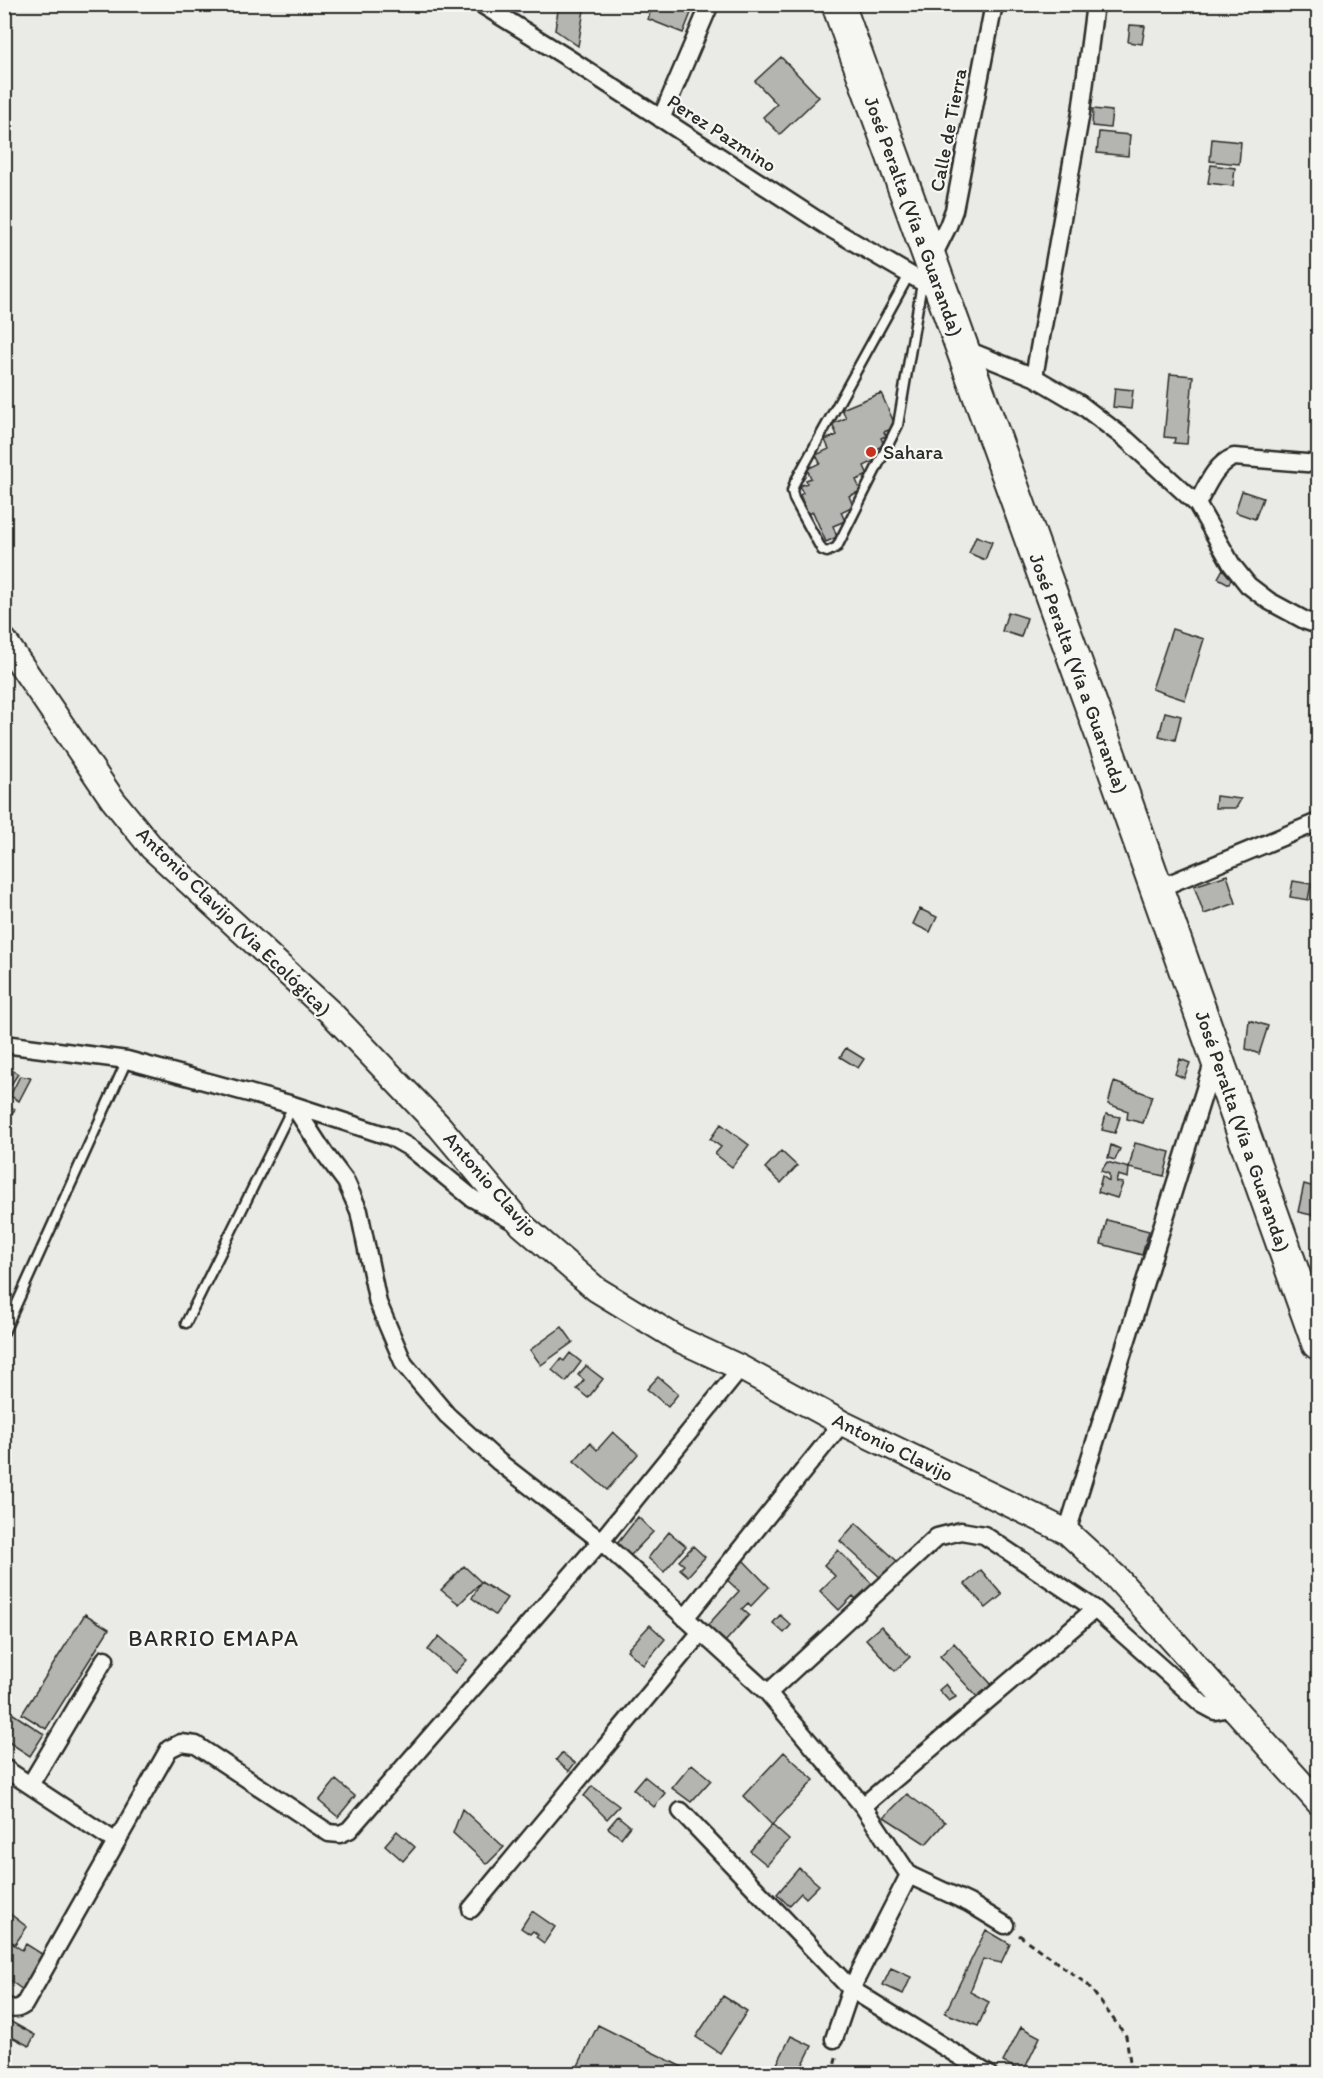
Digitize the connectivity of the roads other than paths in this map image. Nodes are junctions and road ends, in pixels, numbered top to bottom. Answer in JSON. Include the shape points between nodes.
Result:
{"nodes":[{"id":1,"x":481,"y":4,"type":"edge"},
{"id":2,"x":710,"y":4,"type":"edge"},
{"id":3,"x":838,"y":4,"type":"edge"},
{"id":4,"x":994,"y":4,"type":"edge"},
{"id":5,"x":1095,"y":4,"type":"edge"},
{"id":6,"x":661,"y":119,"type":"junction"},
{"id":7,"x":926,"y":278,"type":"junction"},
{"id":8,"x":961,"y":347,"type":"junction"},
{"id":9,"x":1034,"y":377,"type":"junction"},
{"id":10,"x":1318,"y":465,"type":"edge"},
{"id":11,"x":1197,"y":504,"type":"junction"},
{"id":12,"x":1318,"y":625,"type":"edge"},
{"id":13,"x":4,"y":640,"type":"edge"},
{"id":14,"x":1318,"y":822,"type":"edge"},
{"id":15,"x":1157,"y":889,"type":"junction"},
{"id":16,"x":4,"y":1044,"type":"edge"},
{"id":17,"x":1216,"y":1054,"type":"junction"},
{"id":18,"x":127,"y":1060,"type":"junction"},
{"id":19,"x":293,"y":1105,"type":"junction"},
{"id":20,"x":440,"y":1127,"type":"joint"},
{"id":21,"x":522,"y":1225,"type":"junction"},
{"id":22,"x":186,"y":1323,"type":"dead end"},
{"id":23,"x":4,"y":1332,"type":"edge"},
{"id":24,"x":1318,"y":1343,"type":"edge"},
{"id":25,"x":741,"y":1368,"type":"junction"},
{"id":26,"x":842,"y":1423,"type":"junction"},
{"id":27,"x":1067,"y":1532,"type":"junction"},
{"id":28,"x":601,"y":1541,"type":"junction"},
{"id":29,"x":1095,"y":1609,"type":"junction"},
{"id":30,"x":685,"y":1618,"type":"junction"},
{"id":31,"x":701,"y":1632,"type":"junction"},
{"id":32,"x":105,"y":1659,"type":"dead end"},
{"id":33,"x":768,"y":1694,"type":"junction"},
{"id":34,"x":1232,"y":1707,"type":"junction"},
{"id":35,"x":4,"y":1768,"type":"edge"},
{"id":36,"x":30,"y":1785,"type":"junction"},
{"id":37,"x":1318,"y":1802,"type":"edge"},
{"id":38,"x":863,"y":1806,"type":"junction"},
{"id":39,"x":681,"y":1811,"type":"dead end"},
{"id":40,"x":116,"y":1842,"type":"junction"},
{"id":41,"x":909,"y":1875,"type":"junction"},
{"id":42,"x":471,"y":1909,"type":"dead end"},
{"id":43,"x":1005,"y":1925,"type":"road end"},
{"id":44,"x":851,"y":1989,"type":"junction"},
{"id":45,"x":4,"y":2005,"type":"edge"},
{"id":46,"x":834,"y":2039,"type":"dead end"},
{"id":47,"x":988,"y":2073,"type":"edge"}],
"edges":[{"from":1,"to":6,"type":"street","name":"Perez Pazmino"},
{"from":2,"to":6,"type":"street"},
{"from":3,"to":7,"type":"highway","name":"José Peralta (Vía a Guaranda)"},
{"from":4,"to":7,"type":"street","name":"Calle de Tierra","via":[[954,210]]},
{"from":5,"to":9,"type":"street","via":[[1081,112]]},
{"from":6,"to":7,"type":"street","name":"Perez Pazmino","via":[[828,227]]},
{"from":7,"to":7,"type":"lane","via":[[795,482],[794,500],[818,545],[827,552],[837,547],[898,425]]},
{"from":7,"to":8,"type":"highway","name":"José Peralta (Vía a Guaranda)"},
{"from":8,"to":9,"type":"street"},
{"from":8,"to":15,"type":"highway","name":"José Peralta (Vía a Guaranda)"},
{"from":9,"to":11,"type":"street","via":[[1080,404]]},
{"from":10,"to":11,"type":"street","via":[[1234,457],[1217,468]]},
{"from":11,"to":12,"type":"street","via":[[1248,585],[1269,601]]},
{"from":13,"to":20,"type":"main road","name":"Antonio Clavijo (Via Ecológica)","via":[[113,800],[153,848],[332,1014]]},
{"from":14,"to":15,"type":"street"},
{"from":15,"to":17,"type":"highway","name":"José Peralta (Vía a Guaranda)"},
{"from":16,"to":18,"type":"street"},
{"from":17,"to":24,"type":"highway","name":"José Peralta (Vía a Guaranda)"},
{"from":17,"to":27,"type":"street"},
{"from":18,"to":19,"type":"street"},
{"from":18,"to":23,"type":"lane"},
{"from":19,"to":21,"type":"street","via":[[402,1142],[472,1198]]},
{"from":19,"to":22,"type":"lane"},
{"from":19,"to":28,"type":"street","via":[[346,1182],[359,1211],[378,1303],[404,1364],[447,1416]]},
{"from":20,"to":21,"type":"main road","name":"Antonio Clavijo"},
{"from":21,"to":25,"type":"main road","name":"Antonio Clavijo","via":[[596,1289],[678,1339]]},
{"from":25,"to":26,"type":"main road","name":"Antonio Clavijo"},
{"from":25,"to":28,"type":"street"},
{"from":26,"to":27,"type":"main road","name":"Antonio Clavijo"},
{"from":26,"to":30,"type":"street"},
{"from":27,"to":34,"type":"main road","name":"Antonio Clavijo","via":[[1116,1577]]},
{"from":28,"to":30,"type":"street"},
{"from":28,"to":40,"type":"street","via":[[350,1830],[329,1833],[196,1745],[181,1743],[169,1749]]},
{"from":29,"to":33,"type":"street","via":[[984,1535],[961,1531],[937,1537]]},
{"from":29,"to":34,"type":"street","via":[[1202,1704],[1215,1711]]},
{"from":29,"to":38,"type":"street"},
{"from":30,"to":31,"type":"street"},
{"from":31,"to":33,"type":"street"},
{"from":31,"to":42,"type":"street"},
{"from":32,"to":36,"type":"street"},
{"from":33,"to":38,"type":"street"},
{"from":34,"to":37,"type":"main road","name":"Antonio Clavijo"},
{"from":35,"to":36,"type":"street"},
{"from":36,"to":40,"type":"street"},
{"from":38,"to":41,"type":"street"},
{"from":39,"to":44,"type":"street"},
{"from":40,"to":45,"type":"street","via":[[24,2005],[17,2010]]},
{"from":41,"to":43,"type":"street"},
{"from":41,"to":44,"type":"street"},
{"from":44,"to":46,"type":"street"},
{"from":44,"to":47,"type":"street"}]}
